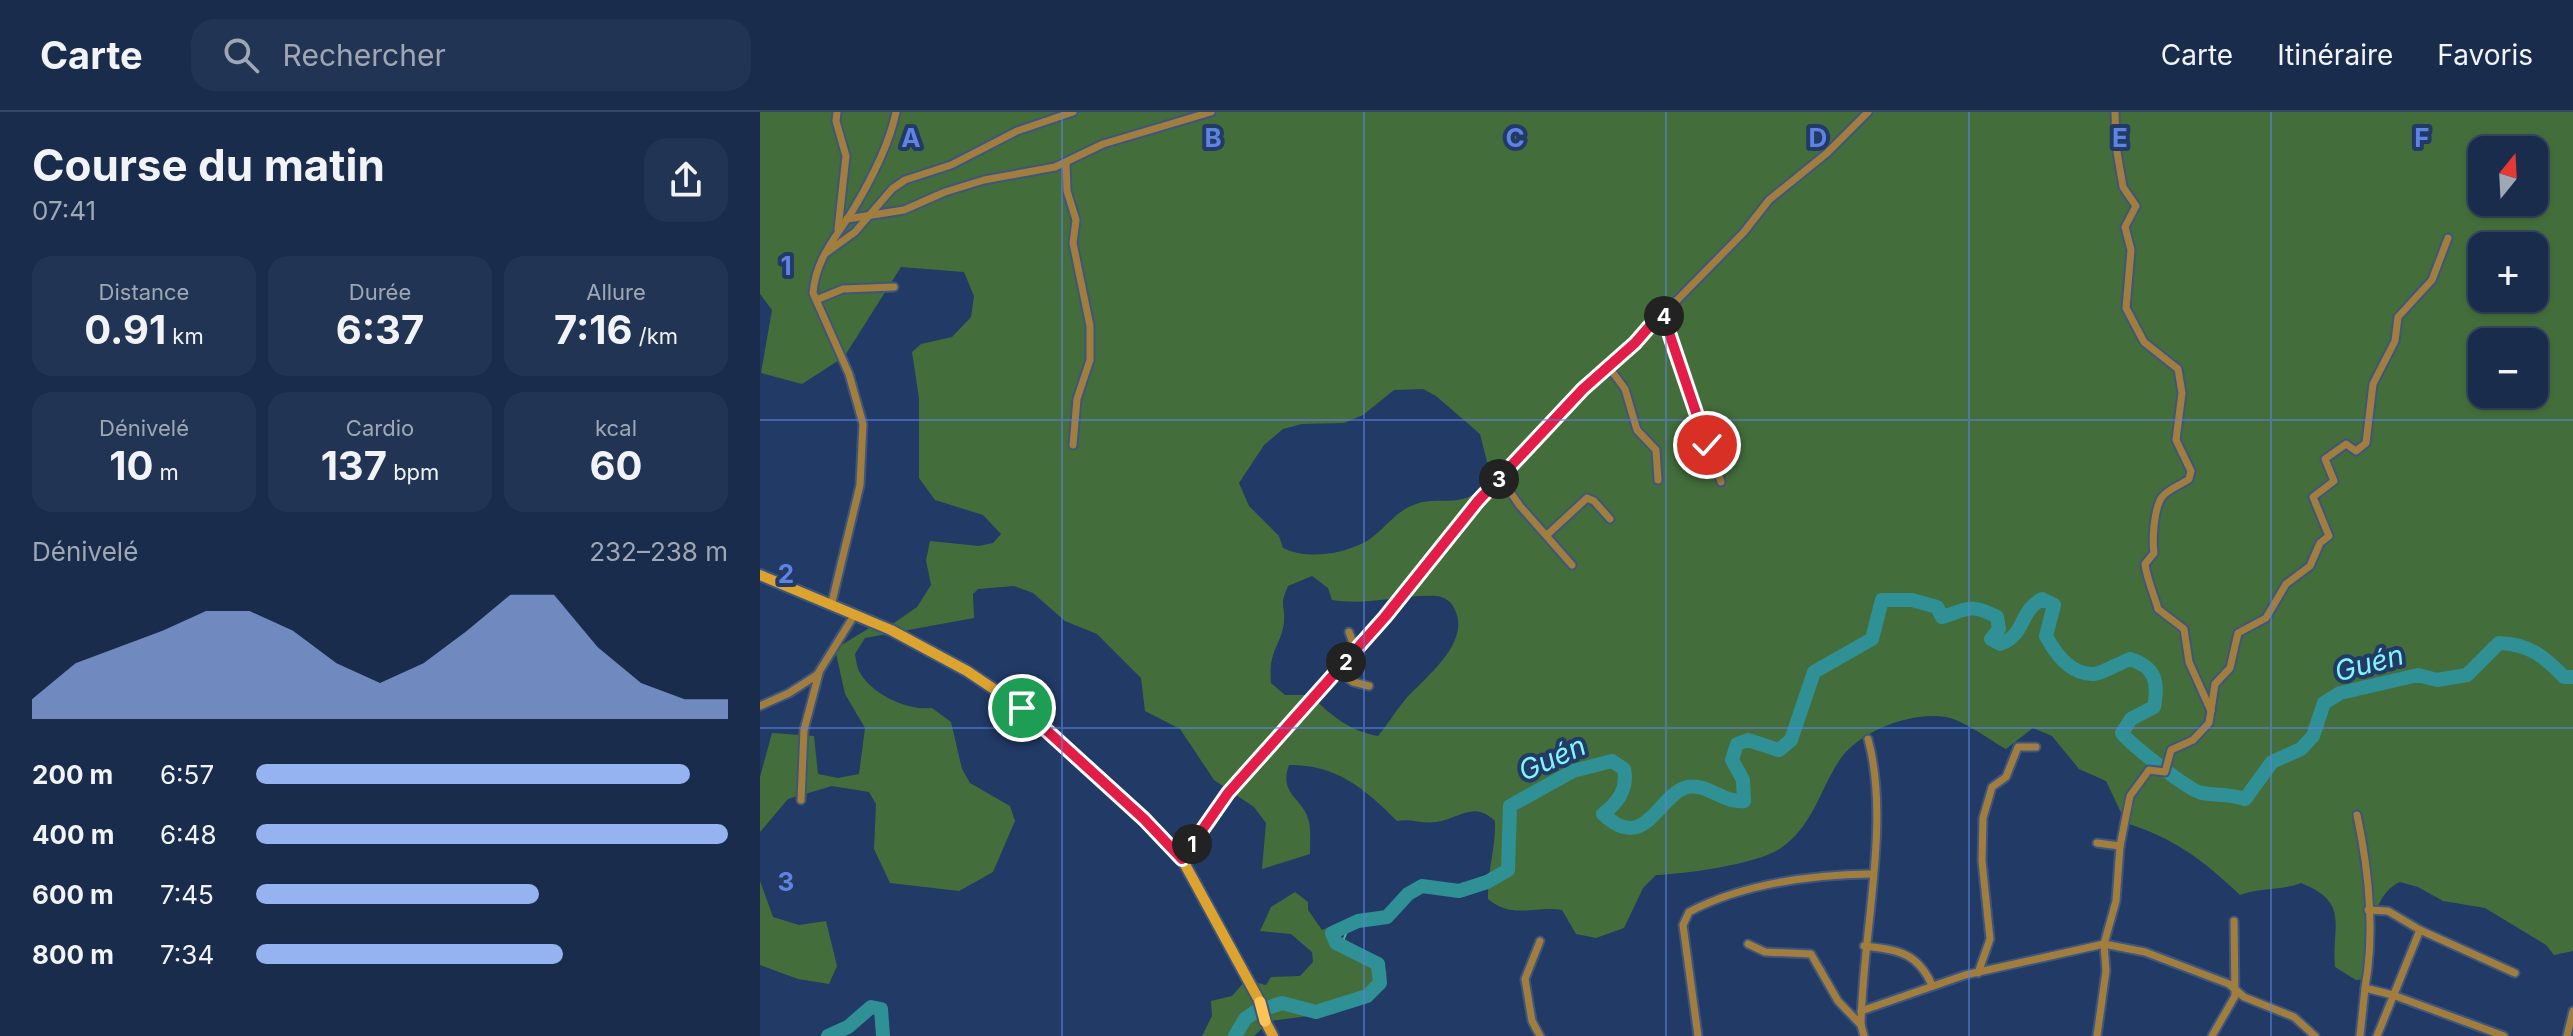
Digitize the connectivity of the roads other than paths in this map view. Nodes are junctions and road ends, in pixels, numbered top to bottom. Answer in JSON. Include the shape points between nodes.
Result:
{"nodes":[{"id":1,"x":837,"y":112,"type":"edge"},
{"id":2,"x":896,"y":112,"type":"edge"},
{"id":3,"x":1073,"y":112,"type":"edge"},
{"id":4,"x":1211,"y":112,"type":"edge"},
{"id":5,"x":1868,"y":112,"type":"edge"},
{"id":6,"x":2115,"y":112,"type":"edge"},
{"id":7,"x":1066,"y":163,"type":"junction"},
{"id":8,"x":870,"y":217,"type":"junction"},
{"id":9,"x":847,"y":219,"type":"junction"},
{"id":10,"x":838,"y":231,"type":"junction"},
{"id":11,"x":2448,"y":238,"type":"dead end"},
{"id":12,"x":821,"y":257,"type":"junction"},
{"id":13,"x":894,"y":287,"type":"dead end"},
{"id":14,"x":816,"y":300,"type":"junction"},
{"id":15,"x":1662,"y":312,"type":"junction"},
{"id":16,"x":1608,"y":366,"type":"junction"},
{"id":17,"x":1073,"y":445,"type":"dead end"},
{"id":18,"x":1500,"y":477,"type":"junction"},
{"id":19,"x":1658,"y":480,"type":"dead end"},
{"id":20,"x":1721,"y":482,"type":"dead end"},
{"id":21,"x":1610,"y":519,"type":"dead end"},
{"id":22,"x":1548,"y":534,"type":"junction"},
{"id":23,"x":1572,"y":565,"type":"dead end"},
{"id":24,"x":760,"y":575,"type":"edge"},
{"id":25,"x":832,"y":602,"type":"junction"},
{"id":26,"x":855,"y":614,"type":"junction"},
{"id":27,"x":1349,"y":632,"type":"dead end"},
{"id":28,"x":1356,"y":651,"type":"junction"},
{"id":29,"x":820,"y":671,"type":"junction"},
{"id":30,"x":1339,"y":671,"type":"junction"},
{"id":31,"x":1369,"y":686,"type":"dead end"},
{"id":32,"x":760,"y":706,"type":"edge"},
{"id":33,"x":2212,"y":716,"type":"junction"},
{"id":34,"x":1868,"y":739,"type":"dead end"},
{"id":35,"x":2036,"y":747,"type":"dead end"},
{"id":36,"x":801,"y":800,"type":"dead end"},
{"id":37,"x":2357,"y":815,"type":"dead end"},
{"id":38,"x":2097,"y":843,"type":"dead end"},
{"id":39,"x":2120,"y":846,"type":"junction"},
{"id":40,"x":1182,"y":859,"type":"junction"},
{"id":41,"x":1871,"y":874,"type":"junction"},
{"id":42,"x":2368,"y":910,"type":"junction"},
{"id":43,"x":2234,"y":921,"type":"dead end"},
{"id":44,"x":2420,"y":930,"type":"junction"},
{"id":45,"x":1540,"y":941,"type":"dead end"},
{"id":46,"x":1748,"y":944,"type":"dead end"},
{"id":47,"x":2104,"y":944,"type":"junction"},
{"id":48,"x":1864,"y":946,"type":"junction"},
{"id":49,"x":1978,"y":973,"type":"junction"},
{"id":50,"x":2515,"y":973,"type":"dead end"},
{"id":51,"x":1932,"y":985,"type":"junction"},
{"id":52,"x":2235,"y":987,"type":"junction"},
{"id":53,"x":2365,"y":988,"type":"junction"},
{"id":54,"x":2393,"y":995,"type":"junction"},
{"id":55,"x":1260,"y":1002,"type":"joint"},
{"id":56,"x":1861,"y":1011,"type":"junction"},
{"id":57,"x":2573,"y":1011,"type":"edge"},
{"id":58,"x":1265,"y":1021,"type":"joint"},
{"id":59,"x":1861,"y":1025,"type":"junction"},
{"id":60,"x":2498,"y":1035,"type":"edge"},
{"id":61,"x":1273,"y":1036,"type":"edge"},
{"id":62,"x":1540,"y":1036,"type":"edge"},
{"id":63,"x":1698,"y":1036,"type":"edge"},
{"id":64,"x":1864,"y":1036,"type":"edge"},
{"id":65,"x":2097,"y":1036,"type":"edge"},
{"id":66,"x":2212,"y":1036,"type":"edge"},
{"id":67,"x":2315,"y":1036,"type":"edge"},
{"id":68,"x":2360,"y":1036,"type":"edge"},
{"id":69,"x":2377,"y":1036,"type":"edge"},
{"id":70,"x":2567,"y":1036,"type":"edge"}],
"edges":[{"from":1,"to":10,"type":"street","via":[[846,156]]},
{"from":2,"to":9,"type":"street","via":[[884,150]]},
{"from":3,"to":8,"type":"street","via":[[905,180]]},
{"from":4,"to":7,"type":"street","via":[[1103,144]]},
{"from":5,"to":15,"type":"street","via":[[1769,200],[1744,232]]},
{"from":6,"to":33,"type":"street","via":[[2123,187],[2136,206],[2125,227],[2131,250],[2126,308],[2144,342],[2178,369],[2182,393],[2176,440],[2191,471],[2189,479],[2163,494],[2159,503],[2154,553],[2145,564],[2146,573],[2160,613],[2184,629],[2189,662]]},
{"from":7,"to":8,"type":"street","via":[[984,180]]},
{"from":7,"to":17,"type":"street","via":[[1076,220],[1073,243],[1090,326],[1090,360],[1077,399]]},
{"from":8,"to":9,"type":"street"},
{"from":8,"to":12,"type":"street"},
{"from":9,"to":10,"type":"street"},
{"from":10,"to":12,"type":"street"},
{"from":11,"to":33,"type":"street","via":[[2432,280],[2398,317],[2395,341],[2373,384],[2366,443],[2356,451],[2346,444],[2325,459],[2334,481],[2313,497],[2329,536],[2310,566],[2286,584],[2266,618],[2238,633],[2230,668],[2215,684]]},
{"from":12,"to":14,"type":"street","via":[[814,279]]},
{"from":13,"to":14,"type":"street","via":[[843,289]]},
{"from":14,"to":25,"type":"street","via":[[849,374],[863,424],[860,485]]},
{"from":15,"to":16,"type":"street"},
{"from":15,"to":20,"type":"street"},
{"from":16,"to":18,"type":"street"},
{"from":16,"to":19,"type":"street","via":[[1625,389],[1640,436],[1656,450]]},
{"from":18,"to":22,"type":"street"},
{"from":18,"to":28,"type":"street"},
{"from":21,"to":22,"type":"street","via":[[1587,498]]},
{"from":22,"to":23,"type":"street"},
{"from":24,"to":25,"type":"main road"},
{"from":25,"to":26,"type":"main road"},
{"from":26,"to":29,"type":"street"},
{"from":26,"to":40,"type":"main road","via":[[967,671],[1022,708]]},
{"from":27,"to":28,"type":"street"},
{"from":28,"to":30,"type":"street"},
{"from":29,"to":32,"type":"street","via":[[801,687]]},
{"from":29,"to":36,"type":"street","via":[[804,730]]},
{"from":30,"to":31,"type":"street"},
{"from":30,"to":40,"type":"street","via":[[1228,793]]},
{"from":33,"to":39,"type":"street","via":[[2203,733],[2171,750],[2167,770],[2149,770],[2130,796]]},
{"from":34,"to":41,"type":"street","via":[[1877,786]]},
{"from":35,"to":49,"type":"street","via":[[2018,747],[2006,777],[1992,787],[1988,798],[1982,861],[1990,939]]},
{"from":37,"to":42,"type":"street"},
{"from":38,"to":39,"type":"street"},
{"from":39,"to":47,"type":"street","via":[[2116,901]]},
{"from":40,"to":55,"type":"main road"},
{"from":41,"to":48,"type":"street"},
{"from":41,"to":63,"type":"street","via":[[1757,888],[1689,912],[1683,925]]},
{"from":42,"to":44,"type":"street","via":[[2388,911]]},
{"from":42,"to":53,"type":"street"},
{"from":43,"to":52,"type":"street"},
{"from":44,"to":50,"type":"street"},
{"from":44,"to":54,"type":"street"},
{"from":45,"to":62,"type":"street","via":[[1525,979]]},
{"from":46,"to":59,"type":"street","via":[[1765,952],[1811,954],[1838,1001]]},
{"from":47,"to":49,"type":"street"},
{"from":47,"to":52,"type":"street","via":[[2145,952]]},
{"from":47,"to":65,"type":"street","via":[[2106,971]]},
{"from":48,"to":51,"type":"street","via":[[1913,956]]},
{"from":48,"to":56,"type":"street"},
{"from":49,"to":51,"type":"street"},
{"from":51,"to":56,"type":"street"},
{"from":52,"to":66,"type":"street","via":[[2233,1003]]},
{"from":52,"to":67,"type":"street","via":[[2244,997],[2294,1017]]},
{"from":53,"to":54,"type":"street"},
{"from":53,"to":68,"type":"street"},
{"from":54,"to":60,"type":"street"},
{"from":54,"to":69,"type":"street"},
{"from":55,"to":58,"type":"main road"},
{"from":56,"to":59,"type":"street"},
{"from":57,"to":70,"type":"street"},
{"from":58,"to":61,"type":"main road"},
{"from":59,"to":64,"type":"street"}]}
